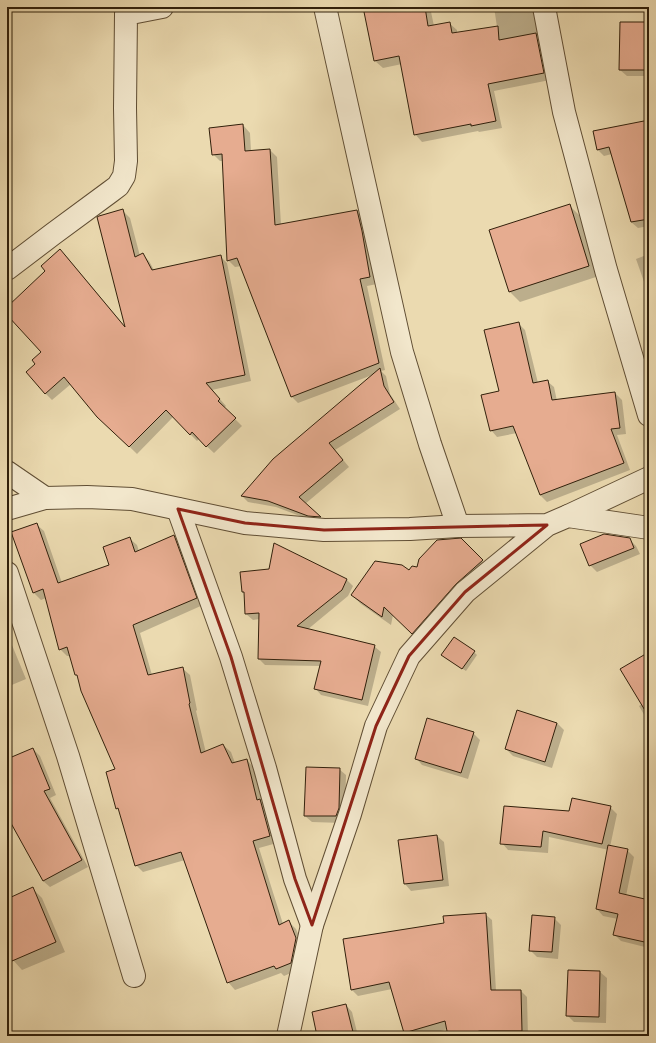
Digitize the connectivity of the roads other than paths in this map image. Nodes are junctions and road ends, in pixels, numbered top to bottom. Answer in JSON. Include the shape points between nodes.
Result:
{"nodes":[{"id":1,"x":162,"y":7,"type":"edge"},
{"id":2,"x":325,"y":7,"type":"edge"},
{"id":3,"x":544,"y":7,"type":"edge"},
{"id":4,"x":127,"y":10,"type":"edge"},
{"id":5,"x":7,"y":269,"type":"edge"},
{"id":6,"x":649,"y":415,"type":"edge"},
{"id":7,"x":7,"y":472,"type":"edge"},
{"id":8,"x":649,"y":478,"type":"edge"},
{"id":9,"x":45,"y":498,"type":"junction"},
{"id":10,"x":178,"y":508,"type":"junction"},
{"id":11,"x":7,"y":509,"type":"edge"},
{"id":12,"x":568,"y":516,"type":"junction"},
{"id":13,"x":547,"y":525,"type":"junction"},
{"id":14,"x":458,"y":526,"type":"junction"},
{"id":15,"x":649,"y":528,"type":"edge"},
{"id":16,"x":7,"y":573,"type":"edge"},
{"id":17,"x":312,"y":926,"type":"junction"},
{"id":18,"x":134,"y":976,"type":"dead end"},
{"id":19,"x":288,"y":1036,"type":"edge"}],
"edges":[{"from":1,"to":4,"type":"street"},
{"from":2,"to":14,"type":"street","via":[[402,352]]},
{"from":3,"to":6,"type":"street","via":[[564,112],[606,270]]},
{"from":4,"to":5,"type":"street","via":[[124,176],[118,186]]},
{"from":7,"to":9,"type":"street"},
{"from":8,"to":12,"type":"street"},
{"from":9,"to":10,"type":"street","via":[[132,500]]},
{"from":9,"to":11,"type":"street"},
{"from":10,"to":14,"type":"street","via":[[245,522],[324,530]]},
{"from":10,"to":17,"type":"street","via":[[231,656],[295,879]]},
{"from":12,"to":13,"type":"street"},
{"from":12,"to":15,"type":"street"},
{"from":13,"to":14,"type":"street"},
{"from":13,"to":17,"type":"street","via":[[465,592],[409,656],[376,726],[350,814]]},
{"from":16,"to":18,"type":"street","via":[[68,756]]},
{"from":17,"to":19,"type":"street"}]}
